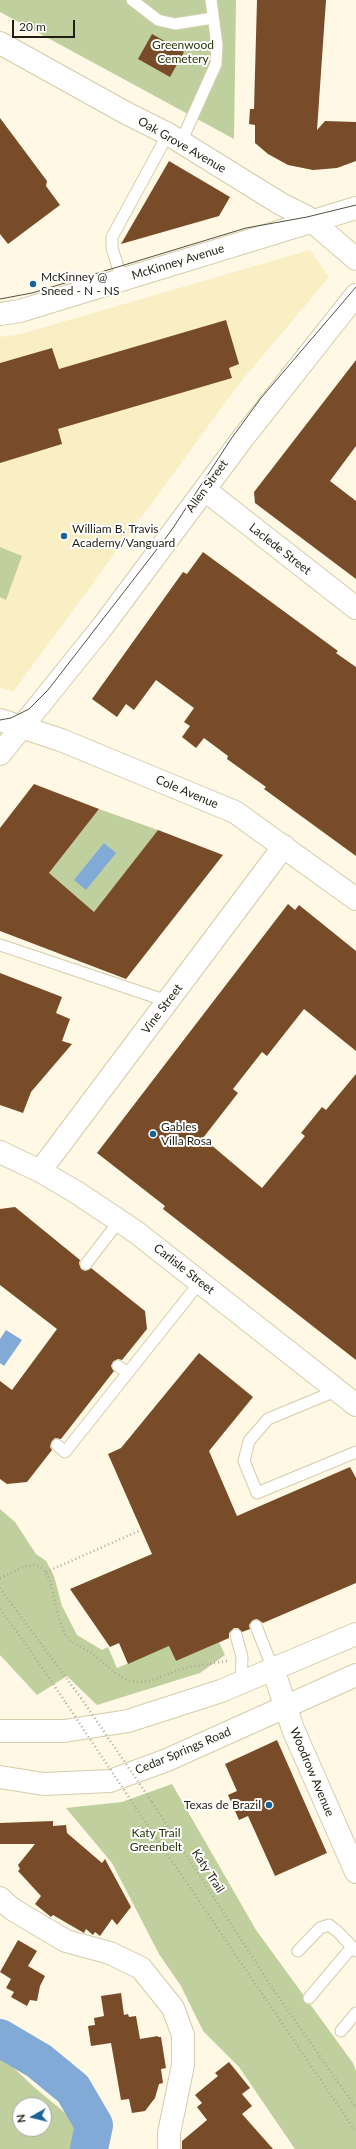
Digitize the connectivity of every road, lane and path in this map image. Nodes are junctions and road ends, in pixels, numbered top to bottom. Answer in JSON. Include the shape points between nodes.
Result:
{"nodes":[{"id":1,"x":132,"y":0,"type":"edge"},
{"id":2,"x":211,"y":0,"type":"edge"},
{"id":3,"x":213,"y":18,"type":"junction"},
{"id":4,"x":0,"y":43,"type":"edge"},
{"id":5,"x":175,"y":138,"type":"junction"},
{"id":6,"x":356,"y":208,"type":"edge"},
{"id":7,"x":312,"y":221,"type":"junction"},
{"id":8,"x":356,"y":259,"type":"edge"},
{"id":9,"x":122,"y":280,"type":"junction"},
{"id":10,"x":356,"y":295,"type":"edge"},
{"id":11,"x":0,"y":314,"type":"edge"},
{"id":12,"x":205,"y":490,"type":"junction"},
{"id":13,"x":356,"y":608,"type":"edge"},
{"id":14,"x":0,"y":720,"type":"edge"},
{"id":15,"x":22,"y":727,"type":"junction"},
{"id":16,"x":0,"y":754,"type":"edge"},
{"id":17,"x":284,"y":846,"type":"junction"},
{"id":18,"x":356,"y":899,"type":"edge"},
{"id":19,"x":0,"y":945,"type":"edge"},
{"id":20,"x":167,"y":1001,"type":"junction"},
{"id":21,"x":0,"y":1152,"type":"edge"},
{"id":22,"x":40,"y":1171,"type":"junction"},
{"id":23,"x":119,"y":1221,"type":"junction"},
{"id":24,"x":86,"y":1264,"type":"dead end"},
{"id":25,"x":200,"y":1282,"type":"junction"},
{"id":26,"x":118,"y":1366,"type":"dead end"},
{"id":27,"x":128,"y":1373,"type":"junction"},
{"id":28,"x":338,"y":1390,"type":"junction"},
{"id":29,"x":356,"y":1405,"type":"edge"},
{"id":30,"x":57,"y":1444,"type":"dead end"},
{"id":31,"x":356,"y":1452,"type":"edge"},
{"id":32,"x":142,"y":1530,"type":"dead end"},
{"id":33,"x":46,"y":1572,"type":"junction"},
{"id":34,"x":0,"y":1578,"type":"edge"},
{"id":35,"x":0,"y":1588,"type":"edge"},
{"id":36,"x":0,"y":1610,"type":"edge"},
{"id":37,"x":256,"y":1626,"type":"dead end"},
{"id":38,"x":356,"y":1634,"type":"edge"},
{"id":39,"x":236,"y":1635,"type":"dead end"},
{"id":40,"x":233,"y":1661,"type":"dead end"},
{"id":41,"x":273,"y":1669,"type":"junction"},
{"id":42,"x":356,"y":1675,"type":"edge"},
{"id":43,"x":241,"y":1684,"type":"junction"},
{"id":44,"x":285,"y":1706,"type":"junction"},
{"id":45,"x":0,"y":1731,"type":"edge"},
{"id":46,"x":0,"y":1777,"type":"edge"},
{"id":47,"x":355,"y":1869,"type":"edge"},
{"id":48,"x":0,"y":1898,"type":"edge"},
{"id":49,"x":354,"y":1949,"type":"edge"},
{"id":50,"x":298,"y":1951,"type":"dead end"},
{"id":51,"x":308,"y":1998,"type":"dead end"},
{"id":52,"x":356,"y":2013,"type":"edge"},
{"id":53,"x":341,"y":2031,"type":"dead end"},
{"id":54,"x":356,"y":2108,"type":"edge"},
{"id":55,"x":356,"y":2132,"type":"edge"},
{"id":56,"x":169,"y":2149,"type":"edge"}],
"edges":[{"from":1,"to":3,"type":"lane","via":[[158,20],[175,24]]},
{"from":2,"to":3,"type":"lane"},
{"from":3,"to":5,"type":"lane","via":[[217,45],[216,64]]},
{"from":4,"to":5,"type":"street","name":"Oak Grove Avenue"},
{"from":5,"to":7,"type":"street","name":"Oak Grove Avenue"},
{"from":5,"to":9,"type":"lane","via":[[112,237],[112,248]]},
{"from":6,"to":7,"type":"street","name":"McKinney Avenue"},
{"from":7,"to":8,"type":"street","name":"Oak Grove Avenue"},
{"from":7,"to":9,"type":"street","name":"McKinney Avenue"},
{"from":9,"to":11,"type":"street","name":"McKinney Avenue","via":[[20,311]]},
{"from":10,"to":12,"type":"street","name":"Allen Street"},
{"from":12,"to":13,"type":"street","name":"Laclede Street"},
{"from":12,"to":15,"type":"street","name":"Allen Street","via":[[103,626]]},
{"from":14,"to":15,"type":"street","name":"Cole Avenue"},
{"from":15,"to":16,"type":"street","name":"Allen Street"},
{"from":15,"to":17,"type":"street","name":"Cole Avenue","via":[[69,743],[235,812]]},
{"from":17,"to":18,"type":"street","name":"Cole Avenue"},
{"from":17,"to":20,"type":"street","name":"Vine Street"},
{"from":19,"to":20,"type":"lane"},
{"from":20,"to":22,"type":"street","name":"Vine Street"},
{"from":21,"to":22,"type":"street","name":"Carlisle Street"},
{"from":22,"to":23,"type":"street","name":"Carlisle Street"},
{"from":23,"to":24,"type":"lane"},
{"from":23,"to":25,"type":"street","name":"Carlisle Street"},
{"from":25,"to":27,"type":"lane"},
{"from":25,"to":28,"type":"street","name":"Carlisle Street"},
{"from":26,"to":27,"type":"lane"},
{"from":27,"to":30,"type":"lane","via":[[65,1452]]},
{"from":28,"to":29,"type":"street","name":"Carlisle Street"},
{"from":28,"to":31,"type":"lane","via":[[268,1419],[249,1441],[244,1461],[257,1493]]},
{"from":32,"to":33,"type":"path"},
{"from":33,"to":34,"type":"path","via":[[34,1565],[25,1566]]},
{"from":33,"to":40,"type":"path","via":[[65,1634],[70,1641],[93,1654],[127,1680],[150,1681],[184,1668]]},
{"from":35,"to":54,"type":"path","name":"Katy Trail","bridge":true,"via":[[81,1698],[273,1988]]},
{"from":36,"to":55,"type":"path","bridge":true,"via":[[30,1650]]},
{"from":37,"to":41,"type":"lane"},
{"from":38,"to":41,"type":"street"},
{"from":39,"to":43,"type":"lane","via":[[242,1657]]},
{"from":41,"to":43,"type":"street"},
{"from":41,"to":44,"type":"street","name":"Woodrow Avenue"},
{"from":42,"to":44,"type":"street","name":"Cedar Springs Road"},
{"from":43,"to":45,"type":"street","via":[[128,1721],[64,1731]]},
{"from":44,"to":46,"type":"street","name":"Cedar Springs Road","via":[[166,1760],[110,1781],[44,1784]]},
{"from":44,"to":47,"type":"street","name":"Woodrow Avenue","via":[[293,1730]]},
{"from":48,"to":56,"type":"street","via":[[12,1909],[66,1941],[110,1953],[141,1968],[173,2008],[183,2035],[183,2065],[169,2133]]},
{"from":49,"to":50,"type":"lane","via":[[329,1925],[320,1928]]},
{"from":49,"to":51,"type":"lane"},
{"from":52,"to":53,"type":"lane"}]}
